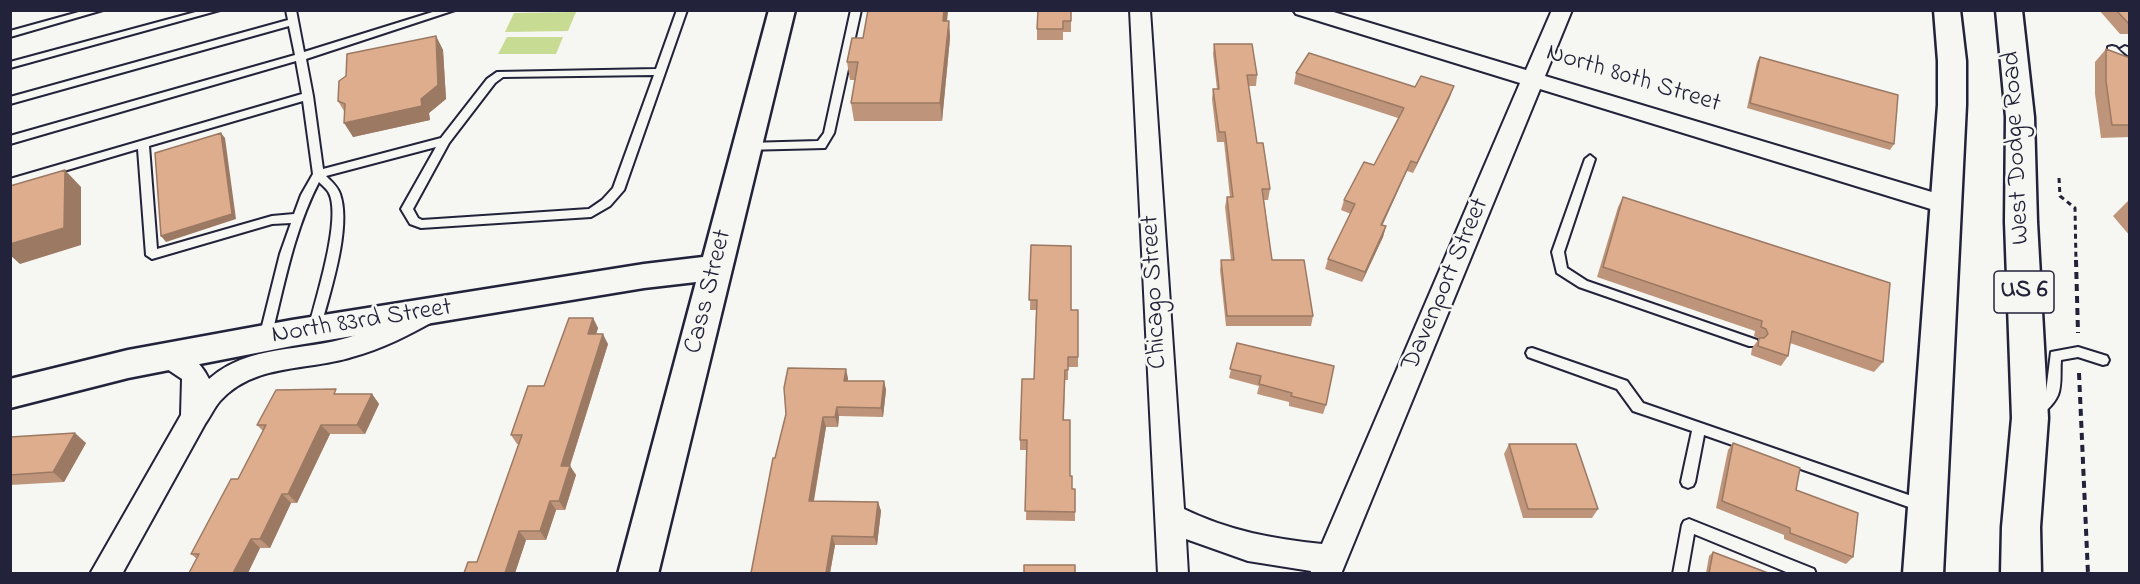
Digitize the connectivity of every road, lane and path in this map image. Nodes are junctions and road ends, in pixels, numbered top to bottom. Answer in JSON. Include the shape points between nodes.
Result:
{"nodes":[{"id":1,"x":99,"y":10,"type":"edge"},
{"id":2,"x":216,"y":10,"type":"edge"},
{"id":3,"x":451,"y":10,"type":"edge"},
{"id":4,"x":682,"y":10,"type":"edge"},
{"id":5,"x":782,"y":10,"type":"edge"},
{"id":6,"x":856,"y":10,"type":"edge"},
{"id":7,"x":1140,"y":10,"type":"edge"},
{"id":8,"x":1303,"y":10,"type":"edge"},
{"id":9,"x":1562,"y":10,"type":"edge"},
{"id":10,"x":1947,"y":10,"type":"edge"},
{"id":11,"x":2009,"y":10,"type":"edge"},
{"id":12,"x":292,"y":16,"type":"edge"},
{"id":13,"x":10,"y":34,"type":"edge"},
{"id":14,"x":2112,"y":48,"type":"dead end"},
{"id":15,"x":300,"y":57,"type":"junction"},
{"id":16,"x":10,"y":65,"type":"edge"},
{"id":17,"x":2130,"y":67,"type":"edge"},
{"id":18,"x":660,"y":72,"type":"junction"},
{"id":19,"x":1533,"y":80,"type":"junction"},
{"id":20,"x":308,"y":96,"type":"junction"},
{"id":21,"x":10,"y":101,"type":"edge"},
{"id":22,"x":10,"y":140,"type":"edge"},
{"id":23,"x":445,"y":141,"type":"junction"},
{"id":24,"x":143,"y":144,"type":"junction"},
{"id":25,"x":747,"y":147,"type":"junction"},
{"id":26,"x":1590,"y":159,"type":"dead end"},
{"id":27,"x":318,"y":174,"type":"junction"},
{"id":28,"x":2059,"y":178,"type":"dead end"},
{"id":29,"x":10,"y":183,"type":"edge"},
{"id":30,"x":1947,"y":205,"type":"junction"},
{"id":31,"x":299,"y":218,"type":"junction"},
{"id":32,"x":716,"y":267,"type":"junction"},
{"id":33,"x":427,"y":313,"type":"junction"},
{"id":34,"x":314,"y":330,"type":"junction"},
{"id":35,"x":265,"y":338,"type":"junction"},
{"id":36,"x":1753,"y":343,"type":"dead end"},
{"id":37,"x":2078,"y":352,"type":"junction"},
{"id":38,"x":1532,"y":353,"type":"dead end"},
{"id":39,"x":164,"y":357,"type":"junction"},
{"id":40,"x":2103,"y":360,"type":"dead end"},
{"id":41,"x":10,"y":394,"type":"edge"},
{"id":42,"x":195,"y":416,"type":"junction"},
{"id":43,"x":2030,"y":418,"type":"junction"},
{"id":44,"x":1699,"y":427,"type":"junction"},
{"id":45,"x":1688,"y":482,"type":"dead end"},
{"id":46,"x":1927,"y":507,"type":"junction"},
{"id":47,"x":1170,"y":517,"type":"junction"},
{"id":48,"x":1328,"y":566,"type":"edge"},
{"id":49,"x":105,"y":573,"type":"edge"},
{"id":50,"x":638,"y":573,"type":"edge"},
{"id":51,"x":1173,"y":573,"type":"edge"},
{"id":52,"x":1680,"y":573,"type":"edge"},
{"id":53,"x":1809,"y":573,"type":"edge"},
{"id":54,"x":1923,"y":573,"type":"edge"},
{"id":55,"x":2021,"y":573,"type":"edge"},
{"id":56,"x":2088,"y":573,"type":"edge"}],
"edges":[{"from":1,"to":13,"type":"lane"},
{"from":2,"to":16,"type":"lane"},
{"from":3,"to":15,"type":"lane"},
{"from":4,"to":18,"type":"lane"},
{"from":5,"to":25,"type":"main road","name":"Cass Street"},
{"from":6,"to":25,"type":"lane","via":[[829,133],[821,145]]},
{"from":7,"to":47,"type":"street","name":"Chicago Street"},
{"from":8,"to":19,"type":"street","name":"North 80th Street"},
{"from":9,"to":19,"type":"street","name":"Davenport Street"},
{"from":10,"to":30,"type":"main road","via":[[1952,61]]},
{"from":11,"to":43,"type":"main road","name":"West Dodge Road","number":"US 6","via":[[2020,117]]},
{"from":12,"to":15,"type":"lane"},
{"from":12,"to":21,"type":"lane"},
{"from":14,"to":17,"type":"lane"},
{"from":15,"to":20,"type":"lane"},
{"from":15,"to":22,"type":"lane"},
{"from":18,"to":23,"type":"lane","via":[[501,74],[491,81]]},
{"from":18,"to":23,"type":"lane","via":[[618,190],[591,213],[421,224],[414,221],[408,209]]},
{"from":19,"to":30,"type":"street","name":"North 80th Street"},
{"from":19,"to":48,"type":"street","name":"Davenport Street"},
{"from":20,"to":24,"type":"lane"},
{"from":20,"to":27,"type":"lane"},
{"from":23,"to":27,"type":"lane"},
{"from":24,"to":29,"type":"lane"},
{"from":24,"to":31,"type":"lane","via":[[152,255],[272,220]]},
{"from":25,"to":32,"type":"main road","name":"Cass Street"},
{"from":26,"to":36,"type":"lane","via":[[1558,252],[1561,270],[1574,280]]},
{"from":27,"to":31,"type":"lane"},
{"from":27,"to":34,"type":"lane","via":[[334,192],[338,209]]},
{"from":28,"to":37,"type":"path","via":[[2060,196],[2074,208]]},
{"from":30,"to":46,"type":"main road"},
{"from":31,"to":35,"type":"lane"},
{"from":32,"to":33,"type":"main road","name":"North 83rd Street"},
{"from":32,"to":50,"type":"main road","name":"Cass Street"},
{"from":33,"to":34,"type":"main road","name":"North 83rd Street"},
{"from":33,"to":42,"type":"street","via":[[350,347],[255,364],[229,377],[211,393]]},
{"from":34,"to":35,"type":"main road","name":"North 83rd Street"},
{"from":35,"to":39,"type":"main road","name":"North 83rd Street"},
{"from":37,"to":40,"type":"lane"},
{"from":37,"to":43,"type":"lane","via":[[2055,356],[2052,394]]},
{"from":37,"to":56,"type":"path"},
{"from":38,"to":44,"type":"lane","via":[[1622,385],[1638,406]]},
{"from":39,"to":41,"type":"main road","name":"North 83rd Street"},
{"from":39,"to":42,"type":"street","via":[[182,362],[193,371],[198,383]]},
{"from":42,"to":49,"type":"street"},
{"from":43,"to":55,"type":"main road","name":"West Dodge Road","number":"US 6"},
{"from":44,"to":45,"type":"lane"},
{"from":44,"to":46,"type":"lane"},
{"from":46,"to":54,"type":"main road"},
{"from":47,"to":48,"type":"street","name":"Davenport Street","via":[[1235,545]]},
{"from":47,"to":51,"type":"street","name":"Chicago Street"},
{"from":52,"to":53,"type":"lane","via":[[1689,525]]}]}
